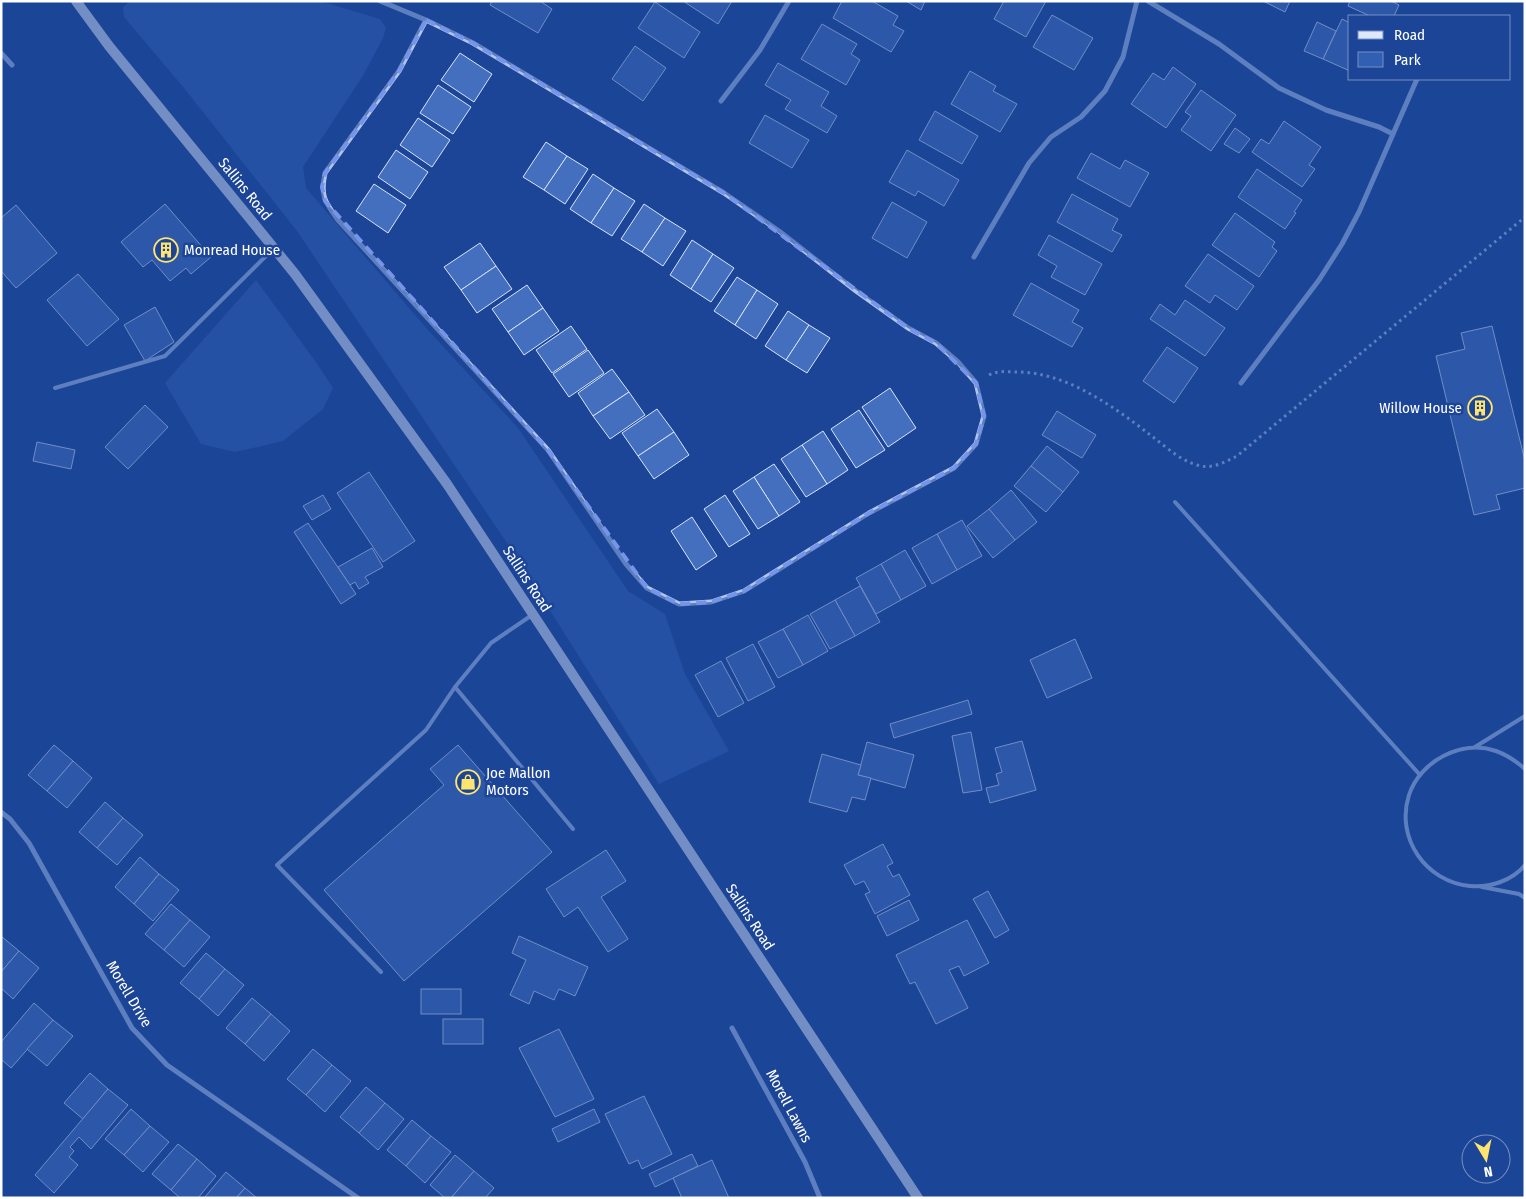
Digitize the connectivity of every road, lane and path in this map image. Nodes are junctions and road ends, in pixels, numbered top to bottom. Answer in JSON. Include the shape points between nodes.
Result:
{"nodes":[{"id":1,"x":76,"y":1,"type":"edge"},
{"id":2,"x":380,"y":1,"type":"edge"},
{"id":3,"x":789,"y":1,"type":"edge"},
{"id":4,"x":1137,"y":1,"type":"edge"},
{"id":5,"x":1148,"y":1,"type":"edge"},
{"id":6,"x":426,"y":20,"type":"junction"},
{"id":7,"x":1,"y":52,"type":"edge"},
{"id":8,"x":12,"y":65,"type":"dead end"},
{"id":9,"x":1417,"y":80,"type":"edge"},
{"id":10,"x":721,"y":101,"type":"dead end"},
{"id":11,"x":1393,"y":134,"type":"junction"},
{"id":12,"x":274,"y":248,"type":"junction"},
{"id":13,"x":974,"y":257,"type":"dead end"},
{"id":14,"x":1241,"y":383,"type":"dead end"},
{"id":15,"x":55,"y":388,"type":"dead end"},
{"id":16,"x":1175,"y":502,"type":"dead end"},
{"id":17,"x":532,"y":615,"type":"junction"},
{"id":18,"x":454,"y":687,"type":"junction"},
{"id":19,"x":1525,"y":716,"type":"edge"},
{"id":20,"x":1475,"y":748,"type":"junction"},
{"id":21,"x":1525,"y":769,"type":"edge"},
{"id":22,"x":1420,"y":774,"type":"junction"},
{"id":23,"x":1,"y":812,"type":"edge"},
{"id":24,"x":573,"y":829,"type":"dead end"},
{"id":25,"x":1525,"y":865,"type":"edge"},
{"id":26,"x":1479,"y":887,"type":"junction"},
{"id":27,"x":1525,"y":898,"type":"edge"},
{"id":28,"x":380,"y":972,"type":"dead end"},
{"id":29,"x":732,"y":1028,"type":"dead end"},
{"id":30,"x":358,"y":1198,"type":"edge"},
{"id":31,"x":820,"y":1198,"type":"edge"},
{"id":32,"x":918,"y":1198,"type":"edge"}],
"edges":[{"from":1,"to":12,"type":"main road","name":"Sallins Road"},
{"from":2,"to":6,"type":"street"},
{"from":3,"to":10,"type":"street","via":[[760,50]]},
{"from":4,"to":13,"type":"street","via":[[1123,57],[1105,91],[1081,116],[1051,137],[1029,163]]},
{"from":5,"to":11,"type":"street","via":[[1219,44],[1279,88],[1326,110]]},
{"from":6,"to":6,"type":"street","via":[[400,72],[325,173],[322,187],[325,201],[338,220],[548,450],[626,564],[647,588],[679,604],[711,602],[744,591],[869,513],[954,468],[976,444],[984,416],[976,382],[936,343],[908,328],[724,193],[473,43]]},
{"from":7,"to":8,"type":"street"},
{"from":9,"to":11,"type":"street"},
{"from":11,"to":14,"type":"street","via":[[1342,244],[1319,280]]},
{"from":12,"to":15,"type":"lane","via":[[164,356]]},
{"from":12,"to":17,"type":"main road","name":"Sallins Road","via":[[446,484]]},
{"from":16,"to":22,"type":"lane"},
{"from":17,"to":18,"type":"lane","via":[[491,643]]},
{"from":17,"to":32,"type":"main road","name":"Sallins Road"},
{"from":18,"to":24,"type":"lane"},
{"from":18,"to":28,"type":"lane","via":[[426,730],[277,865]]},
{"from":19,"to":20,"type":"lane"},
{"from":20,"to":21,"type":"lane","via":[[1494,750],[1512,758]]},
{"from":20,"to":22,"type":"lane","via":[[1454,751],[1435,760]]},
{"from":22,"to":26,"type":"lane","via":[[1409,794],[1405,817],[1409,839],[1416,853],[1436,875],[1456,884]]},
{"from":23,"to":30,"type":"street","name":"Morell Drive","via":[[29,843],[132,1028],[167,1065]]},
{"from":25,"to":26,"type":"lane","via":[[1502,882]]},
{"from":26,"to":27,"type":"lane"},
{"from":29,"to":31,"type":"street","name":"Morell Lawns","via":[[805,1162]]}]}
